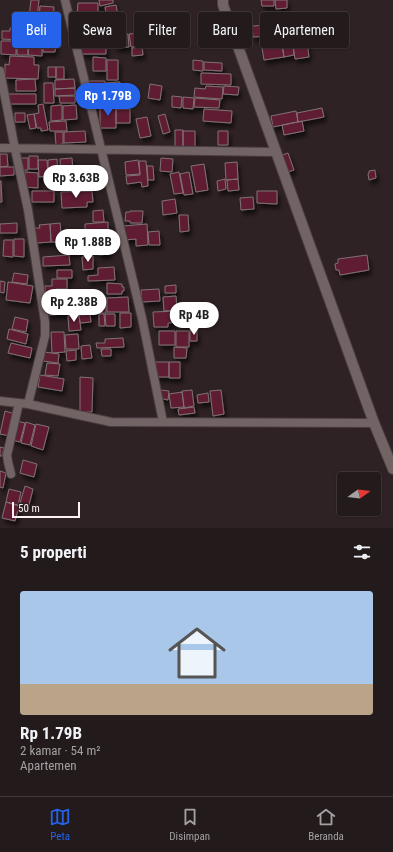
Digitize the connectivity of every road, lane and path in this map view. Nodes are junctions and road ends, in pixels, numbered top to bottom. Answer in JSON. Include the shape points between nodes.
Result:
{"nodes":[{"id":1,"x":65,"y":0,"type":"edge"},
{"id":2,"x":223,"y":0,"type":"edge"},
{"id":3,"x":0,"y":70,"type":"edge"},
{"id":4,"x":0,"y":148,"type":"edge"},
{"id":5,"x":15,"y":149,"type":"junction"},
{"id":6,"x":100,"y":149,"type":"junction"},
{"id":7,"x":277,"y":152,"type":"junction"},
{"id":8,"x":0,"y":401,"type":"edge"},
{"id":9,"x":18,"y":403,"type":"junction"},
{"id":10,"x":28,"y":404,"type":"junction"},
{"id":11,"x":163,"y":422,"type":"junction"},
{"id":12,"x":374,"y":423,"type":"junction"},
{"id":13,"x":393,"y":469,"type":"edge"},
{"id":14,"x":11,"y":474,"type":"dead end"}],
"edges":[{"from":1,"to":6,"type":"street"},
{"from":2,"to":7,"type":"street"},
{"from":3,"to":5,"type":"street"},
{"from":4,"to":5,"type":"street"},
{"from":5,"to":6,"type":"street"},
{"from":5,"to":10,"type":"street","via":[[28,210],[44,322],[44,336]]},
{"from":6,"to":7,"type":"street"},
{"from":6,"to":11,"type":"street","via":[[142,318]]},
{"from":7,"to":12,"type":"street"},
{"from":8,"to":9,"type":"street"},
{"from":9,"to":10,"type":"street"},
{"from":9,"to":14,"type":"street","via":[[8,455]]},
{"from":10,"to":11,"type":"street","via":[[111,422]]},
{"from":11,"to":12,"type":"street"},
{"from":12,"to":13,"type":"street"}]}
